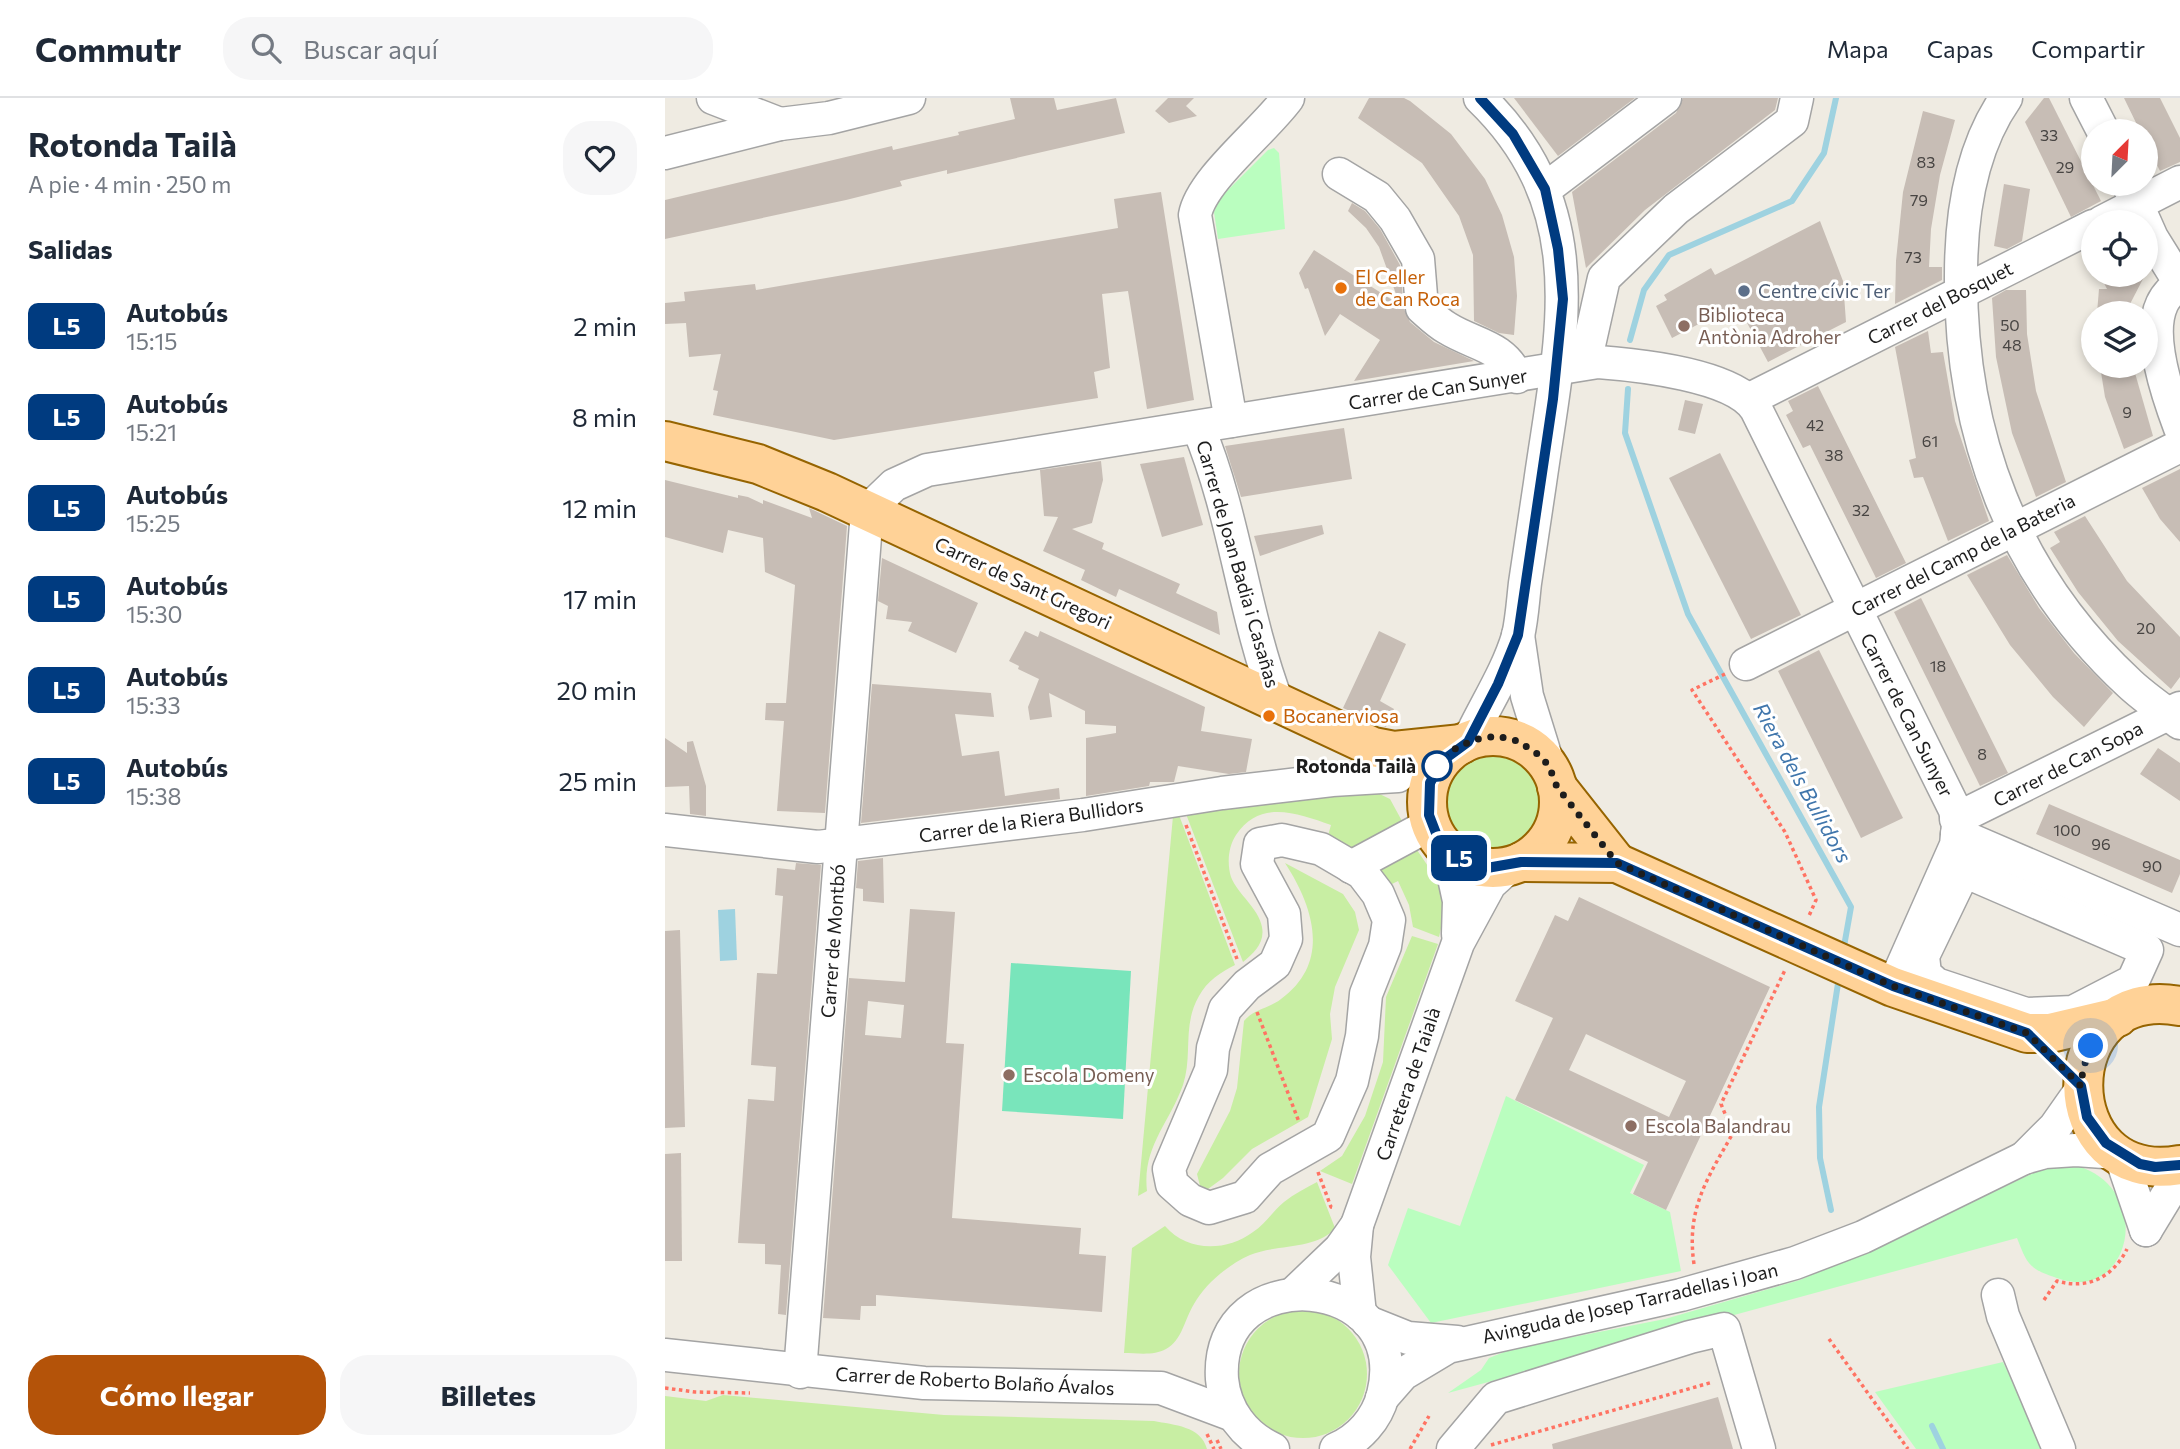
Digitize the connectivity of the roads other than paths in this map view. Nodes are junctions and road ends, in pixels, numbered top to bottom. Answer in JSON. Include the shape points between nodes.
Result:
{"nodes":[{"id":1,"x":713,"y":98,"type":"edge"},
{"id":2,"x":909,"y":98,"type":"edge"},
{"id":3,"x":1288,"y":98,"type":"edge"},
{"id":4,"x":1480,"y":98,"type":"edge"},
{"id":5,"x":1665,"y":98,"type":"edge"},
{"id":6,"x":1797,"y":98,"type":"edge"},
{"id":7,"x":2006,"y":98,"type":"edge"},
{"id":8,"x":2086,"y":98,"type":"edge"},
{"id":9,"x":2097,"y":119,"type":"edge"},
{"id":10,"x":780,"y":124,"type":"junction"},
{"id":11,"x":665,"y":153,"type":"edge"},
{"id":12,"x":1339,"y":174,"type":"dead end"},
{"id":13,"x":2180,"y":182,"type":"edge"},
{"id":14,"x":2158,"y":187,"type":"edge"},
{"id":15,"x":1545,"y":189,"type":"junction"},
{"id":16,"x":2130,"y":196,"type":"edge"},
{"id":17,"x":2134,"y":196,"type":"edge"},
{"id":18,"x":2115,"y":210,"type":"edge"},
{"id":19,"x":2081,"y":232,"type":"edge"},
{"id":20,"x":2180,"y":283,"type":"edge"},
{"id":21,"x":1961,"y":293,"type":"junction"},
{"id":22,"x":1580,"y":365,"type":"junction"},
{"id":23,"x":1517,"y":377,"type":"junction"},
{"id":24,"x":1750,"y":399,"type":"junction"},
{"id":25,"x":1231,"y":421,"type":"junction"},
{"id":26,"x":1198,"y":427,"type":"junction"},
{"id":27,"x":2180,"y":428,"type":"edge"},
{"id":28,"x":665,"y":441,"type":"edge"},
{"id":29,"x":2180,"y":446,"type":"edge"},
{"id":30,"x":867,"y":511,"type":"junction"},
{"id":31,"x":2015,"y":529,"type":"junction"},
{"id":32,"x":1854,"y":609,"type":"junction"},
{"id":33,"x":1518,"y":635,"type":"junction"},
{"id":34,"x":1746,"y":664,"type":"dead end"},
{"id":35,"x":1277,"y":702,"type":"junction"},
{"id":36,"x":2176,"y":715,"type":"edge"},
{"id":37,"x":1465,"y":743,"type":"junction"},
{"id":38,"x":1373,"y":747,"type":"junction"},
{"id":39,"x":1398,"y":776,"type":"junction"},
{"id":40,"x":1553,"y":777,"type":"junction"},
{"id":41,"x":1435,"y":826,"type":"junction"},
{"id":42,"x":1957,"y":827,"type":"junction"},
{"id":43,"x":665,"y":830,"type":"edge"},
{"id":44,"x":840,"y":845,"type":"junction"},
{"id":45,"x":1617,"y":863,"type":"junction"},
{"id":46,"x":1515,"y":864,"type":"junction"},
{"id":47,"x":1351,"y":867,"type":"junction"},
{"id":48,"x":2180,"y":930,"type":"edge"},
{"id":49,"x":1458,"y":943,"type":"junction"},
{"id":50,"x":1884,"y":982,"type":"junction"},
{"id":51,"x":1936,"y":984,"type":"joint"},
{"id":52,"x":2180,"y":1006,"type":"edge"},
{"id":53,"x":2117,"y":1017,"type":"junction"},
{"id":54,"x":2027,"y":1033,"type":"junction"},
{"id":55,"x":2081,"y":1088,"type":"junction"},
{"id":56,"x":2119,"y":1154,"type":"junction"},
{"id":57,"x":2024,"y":1158,"type":"junction"},
{"id":58,"x":2180,"y":1165,"type":"edge"},
{"id":59,"x":2180,"y":1174,"type":"edge"},
{"id":60,"x":1359,"y":1218,"type":"junction"},
{"id":61,"x":1294,"y":1293,"type":"junction"},
{"id":62,"x":1998,"y":1295,"type":"dead end"},
{"id":63,"x":1364,"y":1318,"type":"junction"},
{"id":64,"x":1464,"y":1342,"type":"junction"},
{"id":65,"x":1226,"y":1350,"type":"junction"},
{"id":66,"x":665,"y":1355,"type":"edge"},
{"id":67,"x":800,"y":1372,"type":"junction"},
{"id":68,"x":1161,"y":1388,"type":"junction"},
{"id":69,"x":1383,"y":1398,"type":"junction"},
{"id":70,"x":1251,"y":1437,"type":"edge"},
{"id":71,"x":1469,"y":1443,"type":"edge"},
{"id":72,"x":1336,"y":1449,"type":"edge"},
{"id":73,"x":1759,"y":1449,"type":"edge"},
{"id":74,"x":2059,"y":1449,"type":"edge"}],
"edges":[{"from":1,"to":10,"type":"street"},
{"from":2,"to":10,"type":"street","via":[[829,118]]},
{"from":3,"to":25,"type":"street","name":"Carrer de Joan Badia i Casañas","via":[[1263,130],[1206,186],[1195,215]]},
{"from":4,"to":15,"type":"street","via":[[1513,134]]},
{"from":5,"to":15,"type":"street"},
{"from":6,"to":22,"type":"street","via":[[1792,121],[1676,209],[1604,278]]},
{"from":7,"to":21,"type":"street","via":[[1988,127],[1969,193]]},
{"from":8,"to":9,"type":"street"},
{"from":10,"to":11,"type":"street"},
{"from":12,"to":23,"type":"street","via":[[1377,197],[1395,219],[1418,259],[1422,308],[1448,329],[1499,352]]},
{"from":13,"to":14,"type":"street"},
{"from":15,"to":22,"type":"street"},
{"from":16,"to":18,"type":"street"},
{"from":17,"to":20,"type":"street","via":[[2152,238]]},
{"from":19,"to":21,"type":"street","name":"Carrer del Bosquet"},
{"from":20,"to":27,"type":"street","via":[[2163,300],[2157,321],[2166,387]]},
{"from":21,"to":24,"type":"street","name":"Carrer del Bosquet"},
{"from":21,"to":31,"type":"street","via":[[1963,352],[1977,432]]},
{"from":22,"to":23,"type":"street","name":"Carrer de Can Sunyer"},
{"from":22,"to":24,"type":"street","name":"Carrer de Can Sunyer","via":[[1653,366]]},
{"from":22,"to":33,"type":"street"},
{"from":23,"to":25,"type":"street","name":"Carrer de Can Sunyer"},
{"from":24,"to":32,"type":"street","name":"Carrer de Can Sunyer"},
{"from":25,"to":26,"type":"street","name":"Carrer de Can Sunyer"},
{"from":26,"to":30,"type":"street","name":"Carrer de Can Sunyer","via":[[927,470],[894,485]]},
{"from":26,"to":35,"type":"street","name":"Carrer de Joan Badia i Casañas"},
{"from":28,"to":30,"type":"main road","name":"Carrer de Sant Gregori","via":[[758,464]]},
{"from":29,"to":31,"type":"street","name":"Carrer del Camp de la Bateria"},
{"from":30,"to":35,"type":"main road","name":"Carrer de Sant Gregori"},
{"from":30,"to":44,"type":"street","name":"Carrer de Montbó"},
{"from":31,"to":32,"type":"street","name":"Carrer del Camp de la Bateria"},
{"from":31,"to":36,"type":"street","via":[[2045,583],[2088,639],[2128,682]]},
{"from":32,"to":34,"type":"street","name":"Carrer del Camp de la Bateria"},
{"from":32,"to":42,"type":"street","name":"Carrer de Can Sunyer","via":[[1944,786]]},
{"from":33,"to":37,"type":"street","via":[[1498,684]]},
{"from":33,"to":40,"type":"street","via":[[1527,695]]},
{"from":35,"to":38,"type":"main road","name":"Carrer de Sant Gregori"},
{"from":36,"to":42,"type":"street","name":"Carrer de Can Sopa"},
{"from":37,"to":38,"type":"main road","name":"Carrer de Sant Gregori","via":[[1394,751]]},
{"from":37,"to":40,"type":"main road","via":[[1506,737],[1528,747]]},
{"from":37,"to":41,"type":"main road","via":[[1437,766],[1430,783]]},
{"from":38,"to":39,"type":"main road","name":"Carrer de Sant Gregori"},
{"from":39,"to":41,"type":"main road","name":"Carrer de Sant Gregori"},
{"from":39,"to":44,"type":"street","name":"Carrer de la Riera Bullidors","via":[[1332,780]]},
{"from":40,"to":45,"type":"main road"},
{"from":40,"to":46,"type":"main road","via":[[1558,816],[1552,832],[1541,848]]},
{"from":41,"to":46,"type":"main road","via":[[1478,866]]},
{"from":41,"to":47,"type":"street"},
{"from":41,"to":49,"type":"street","name":"Carretera de Taialà","via":[[1459,901]]},
{"from":42,"to":48,"type":"street"},
{"from":42,"to":50,"type":"street","via":[[1950,860]]},
{"from":43,"to":44,"type":"street","name":"Carrer de la Riera Bullidors","via":[[818,847]]},
{"from":44,"to":67,"type":"street","name":"Carrer de Montbó"},
{"from":45,"to":46,"type":"main road"},
{"from":45,"to":50,"type":"main road"},
{"from":46,"to":49,"type":"street","name":"Carretera de Taialà","via":[[1490,884]]},
{"from":47,"to":47,"type":"street","via":[[1362,873],[1378,894],[1389,920],[1385,946],[1366,994],[1352,1081],[1328,1136],[1270,1170],[1245,1197],[1209,1208],[1189,1200],[1172,1184],[1169,1169],[1211,1070],[1219,1020],[1247,985],[1275,964],[1286,939],[1284,914],[1257,864],[1260,844],[1282,840],[1321,849]]},
{"from":49,"to":60,"type":"street","name":"Carretera de Taialà"},
{"from":50,"to":54,"type":"main road"},
{"from":51,"to":51,"type":"street","via":[[2026,1014],[2073,1012],[2133,981],[2147,950],[1964,871],[1923,956],[1925,974]]},
{"from":52,"to":53,"type":"main road","via":[[2154,1005]]},
{"from":53,"to":54,"type":"main road"},
{"from":53,"to":55,"type":"main road","via":[[2091,1046]]},
{"from":54,"to":55,"type":"main road"},
{"from":55,"to":56,"type":"main road","via":[[2092,1125]]},
{"from":55,"to":57,"type":"street","name":"Avinguda de Josep Tarradellas i Joan","via":[[2055,1127]]},
{"from":56,"to":57,"type":"street","name":"Avinguda de Josep Tarradellas i Joan","via":[[2045,1152]]},
{"from":56,"to":58,"type":"main road","via":[[2155,1167]]},
{"from":56,"to":59,"type":"street","via":[[2146,1230]]},
{"from":57,"to":64,"type":"street","name":"Avinguda de Josep Tarradellas i Joan","via":[[1838,1248],[1747,1278]]},
{"from":60,"to":61,"type":"street","name":"Carretera de Taialà","via":[[1340,1249]]},
{"from":60,"to":63,"type":"street","name":"Carretera de Taialà","via":[[1354,1257]]},
{"from":61,"to":63,"type":"street","name":"Avinguda de Josep Tarradellas i Joan","via":[[1329,1296]]},
{"from":61,"to":65,"type":"street","via":[[1251,1311]]},
{"from":62,"to":74,"type":"street"},
{"from":63,"to":64,"type":"street","name":"Avinguda de Josep Tarradellas i Joan","via":[[1408,1338]]},
{"from":63,"to":69,"type":"street","name":"Carretera de Taialà","via":[[1385,1358]]},
{"from":64,"to":69,"type":"street","name":"Avinguda de Josep Tarradellas i Joan","via":[[1434,1353],[1403,1374]]},
{"from":65,"to":68,"type":"street","name":"Carrer de Roberto Bolaño Ávalos","via":[[1198,1374]]},
{"from":65,"to":70,"type":"street","via":[[1222,1377]]},
{"from":66,"to":67,"type":"street","name":"Carrer de Roberto Bolaño Ávalos"},
{"from":67,"to":68,"type":"street","name":"Carrer de Roberto Bolaño Ávalos","via":[[924,1383]]},
{"from":68,"to":70,"type":"street","name":"Carrer de Roberto Bolaño Ávalos"},
{"from":69,"to":72,"type":"street","name":"Avinguda de Josep Tarradellas i Joan","via":[[1363,1430]]},
{"from":71,"to":73,"type":"street","via":[[1496,1398],[1724,1329],[1724,1372]]}]}
